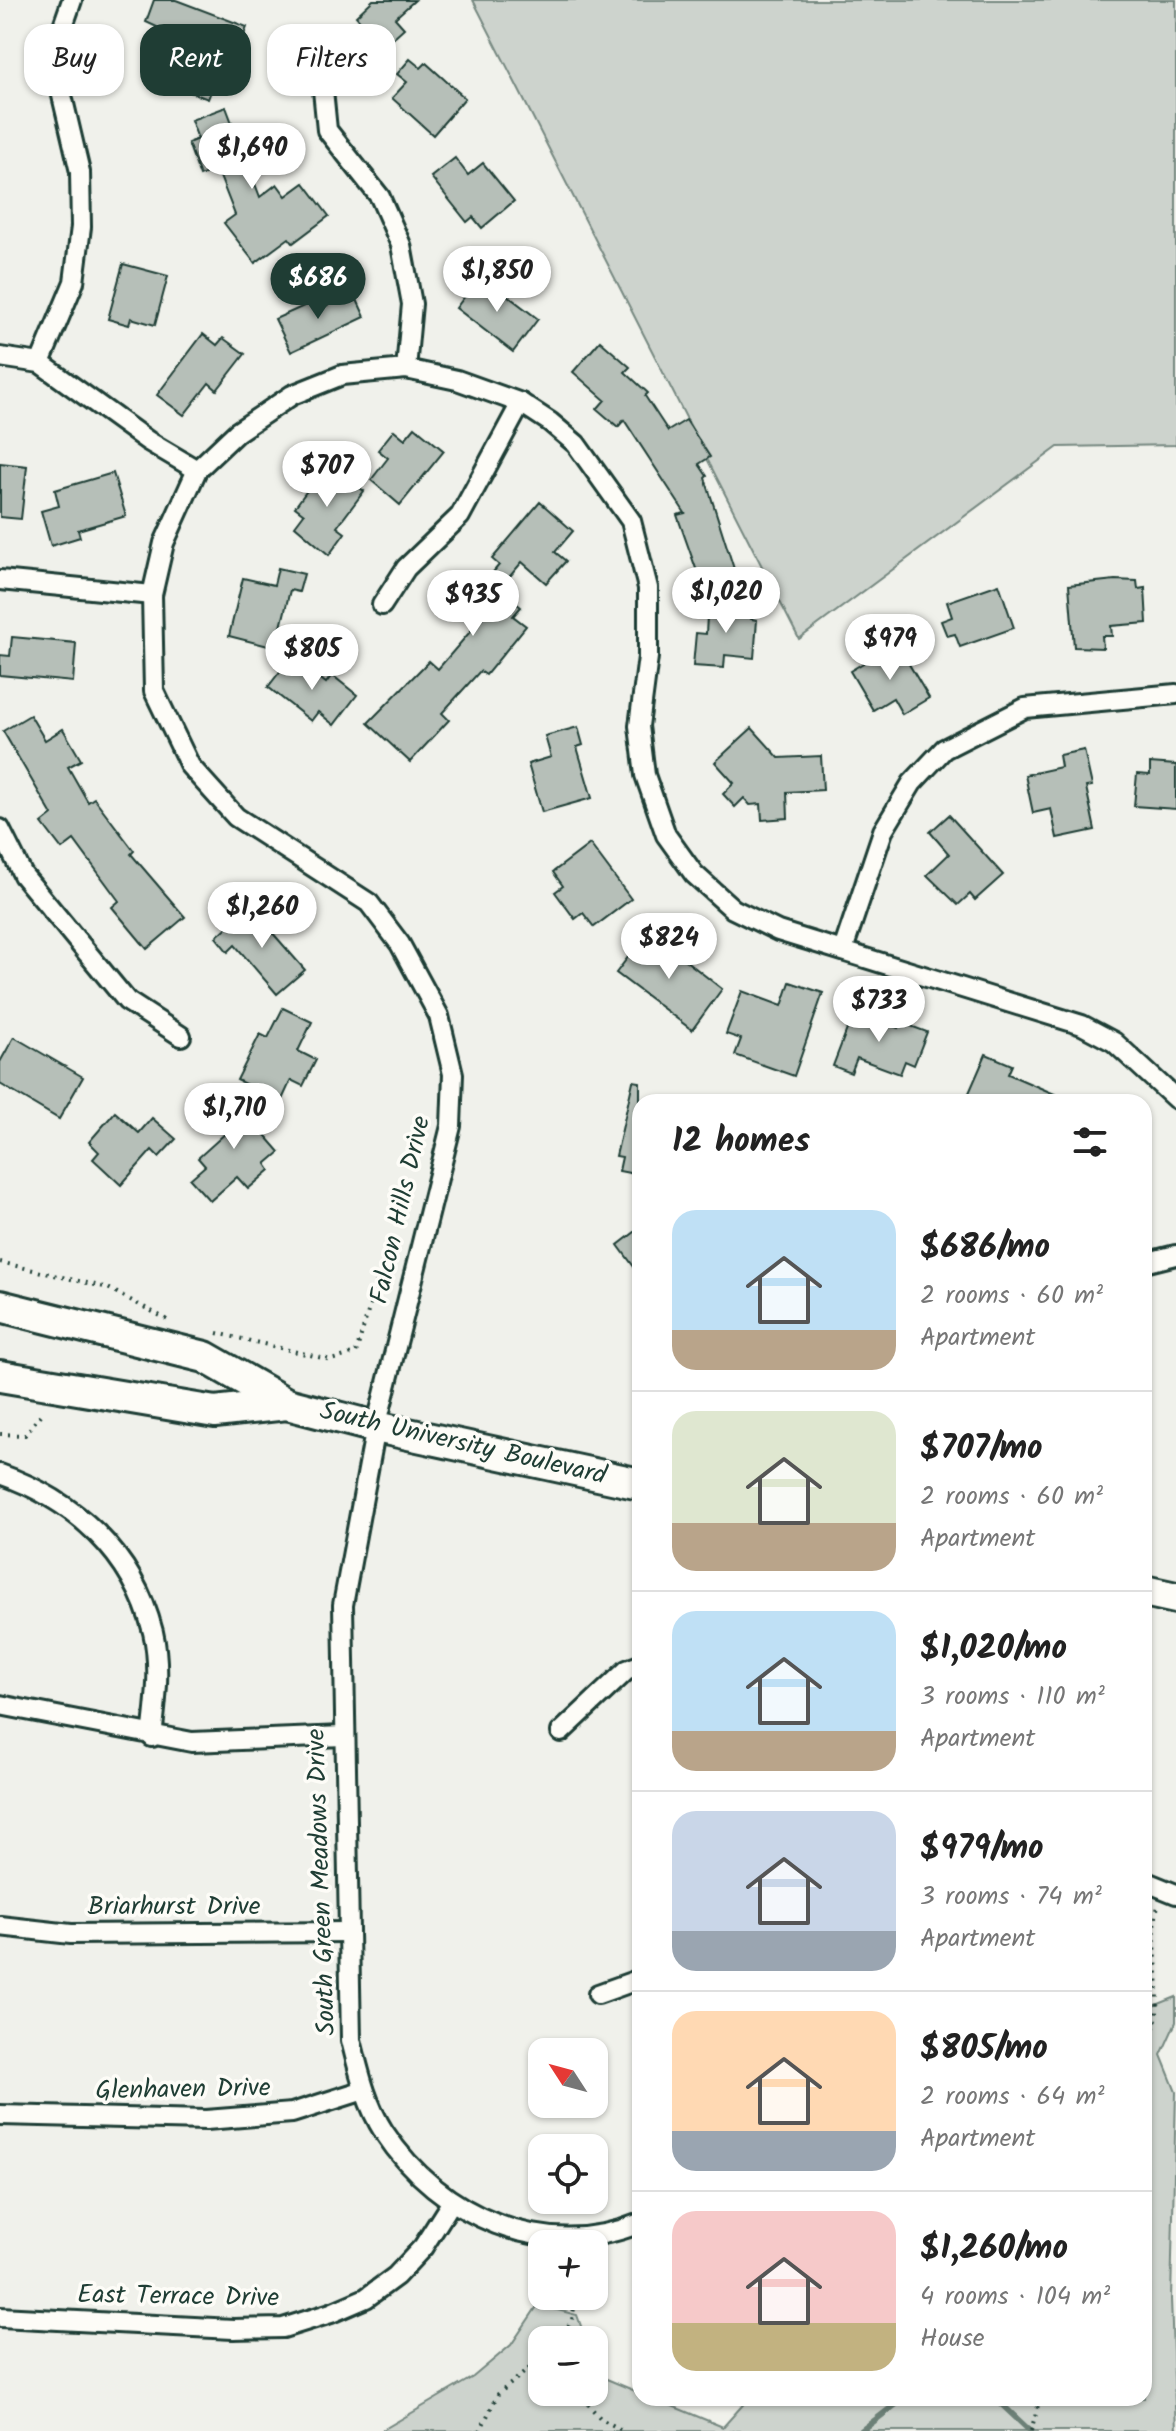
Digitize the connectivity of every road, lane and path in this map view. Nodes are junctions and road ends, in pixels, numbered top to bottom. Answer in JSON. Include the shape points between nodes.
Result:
{"nodes":[{"id":1,"x":72,"y":0,"type":"edge"},
{"id":2,"x":324,"y":96,"type":"edge"},
{"id":3,"x":0,"y":357,"type":"edge"},
{"id":4,"x":40,"y":363,"type":"junction"},
{"id":5,"x":406,"y":369,"type":"junction"},
{"id":6,"x":521,"y":403,"type":"junction"},
{"id":7,"x":197,"y":470,"type":"junction"},
{"id":8,"x":0,"y":580,"type":"edge"},
{"id":9,"x":152,"y":595,"type":"junction"},
{"id":10,"x":382,"y":605,"type":"dead end"},
{"id":11,"x":1176,"y":694,"type":"edge"},
{"id":12,"x":0,"y":829,"type":"edge"},
{"id":13,"x":843,"y":950,"type":"junction"},
{"id":14,"x":181,"y":1036,"type":"dead end"},
{"id":15,"x":1176,"y":1099,"type":"edge"},
{"id":16,"x":1176,"y":1255,"type":"edge"},
{"id":17,"x":1152,"y":1261,"type":"edge"},
{"id":18,"x":0,"y":1262,"type":"edge"},
{"id":19,"x":377,"y":1281,"type":"dead end"},
{"id":20,"x":0,"y":1306,"type":"edge"},
{"id":21,"x":175,"y":1323,"type":"dead end"},
{"id":22,"x":206,"y":1331,"type":"dead end"},
{"id":23,"x":0,"y":1376,"type":"edge"},
{"id":24,"x":287,"y":1404,"type":"junction"},
{"id":25,"x":43,"y":1411,"type":"dead end"},
{"id":26,"x":376,"y":1427,"type":"junction"},
{"id":27,"x":0,"y":1434,"type":"edge"},
{"id":28,"x":0,"y":1474,"type":"edge"},
{"id":29,"x":632,"y":1482,"type":"edge"},
{"id":30,"x":1152,"y":1593,"type":"edge"},
{"id":31,"x":1176,"y":1598,"type":"edge"},
{"id":32,"x":632,"y":1668,"type":"edge"},
{"id":33,"x":0,"y":1705,"type":"edge"},
{"id":34,"x":561,"y":1732,"type":"dead end"},
{"id":35,"x":343,"y":1736,"type":"junction"},
{"id":36,"x":152,"y":1737,"type":"junction"},
{"id":37,"x":1161,"y":1887,"type":"edge"},
{"id":38,"x":0,"y":1926,"type":"edge"},
{"id":39,"x":349,"y":1932,"type":"junction"},
{"id":40,"x":632,"y":1982,"type":"edge"},
{"id":41,"x":598,"y":1994,"type":"dead end"},
{"id":42,"x":1152,"y":2039,"type":"edge"},
{"id":43,"x":364,"y":2090,"type":"junction"},
{"id":44,"x":0,"y":2115,"type":"edge"},
{"id":45,"x":451,"y":2203,"type":"junction"},
{"id":46,"x":632,"y":2225,"type":"edge"},
{"id":47,"x":0,"y":2317,"type":"edge"},
{"id":48,"x":528,"y":2369,"type":"edge"},
{"id":49,"x":589,"y":2406,"type":"edge"},
{"id":50,"x":1038,"y":2406,"type":"edge"},
{"id":51,"x":480,"y":2431,"type":"edge"},
{"id":52,"x":624,"y":2431,"type":"edge"},
{"id":53,"x":1031,"y":2431,"type":"edge"}],
"edges":[{"from":1,"to":4,"type":"street","via":[[64,23],[60,87],[80,172],[81,227],[74,282]]},
{"from":2,"to":5,"type":"street","via":[[327,130],[380,197],[401,245],[412,304]]},
{"from":3,"to":4,"type":"street"},
{"from":4,"to":7,"type":"street"},
{"from":5,"to":6,"type":"street","name":"Falcon Hills Drive"},
{"from":5,"to":7,"type":"street","name":"Falcon Hills Drive","via":[[342,375],[292,395],[237,432]]},
{"from":6,"to":10,"type":"street","via":[[460,516],[406,568]]},
{"from":6,"to":13,"type":"street","name":"Falcon Hills Drive","via":[[576,444],[631,521],[648,588],[648,657],[639,726],[645,775],[666,835],[694,874],[733,909],[778,931]]},
{"from":7,"to":9,"type":"street","name":"Falcon Hills Drive","via":[[164,543]]},
{"from":8,"to":9,"type":"street"},
{"from":9,"to":26,"type":"street","name":"Falcon Hills Drive","via":[[154,691],[190,766],[236,817],[369,903],[400,944],[439,1016],[453,1074],[451,1126]]},
{"from":11,"to":13,"type":"street","via":[[1025,708],[944,749],[912,783],[883,831]]},
{"from":12,"to":14,"type":"street","via":[[23,875],[127,1001]]},
{"from":13,"to":15,"type":"street","name":"Falcon Hills Drive","via":[[1082,1025],[1114,1042]]},
{"from":16,"to":17,"type":"street"},
{"from":18,"to":21,"type":"path","via":[[108,1288]]},
{"from":19,"to":22,"type":"path","via":[[356,1353],[331,1360]]},
{"from":20,"to":24,"type":"main road","name":"South University Boulevard","via":[[205,1357]]},
{"from":23,"to":24,"type":"main road","name":"South University Boulevard","via":[[215,1412]]},
{"from":24,"to":26,"type":"main road","name":"South University Boulevard"},
{"from":25,"to":27,"type":"path","via":[[25,1435]]},
{"from":26,"to":29,"type":"main road","name":"South University Boulevard"},
{"from":26,"to":35,"type":"street","name":"South Green Meadows Drive","via":[[343,1605]]},
{"from":28,"to":36,"type":"street","via":[[36,1487],[79,1515],[113,1548],[153,1633],[157,1682]]},
{"from":30,"to":31,"type":"main road"},
{"from":32,"to":34,"type":"street"},
{"from":33,"to":36,"type":"street"},
{"from":35,"to":36,"type":"street","via":[[192,1742]]},
{"from":35,"to":39,"type":"street","name":"South Green Meadows Drive"},
{"from":37,"to":42,"type":"path","via":[[1154,1957],[1158,2018]]},
{"from":38,"to":39,"type":"street","name":"Briarhurst Drive","via":[[71,1934]]},
{"from":39,"to":43,"type":"street","name":"South Green Meadows Drive","via":[[351,2040]]},
{"from":40,"to":41,"type":"street"},
{"from":43,"to":44,"type":"street","name":"Glenhaven Drive","via":[[292,2113],[206,2120]]},
{"from":43,"to":45,"type":"street","name":"South Green Meadows Drive","via":[[383,2131],[413,2169]]},
{"from":45,"to":46,"type":"street","name":"South Green Meadows Drive","via":[[499,2226],[542,2238],[586,2237]]},
{"from":45,"to":47,"type":"street","name":"East Terrace Drive","via":[[423,2247],[396,2276],[366,2298],[283,2328]]},
{"from":48,"to":51,"type":"path","via":[[498,2394]]},
{"from":49,"to":52,"type":"path"},
{"from":50,"to":53,"type":"path"}]}
